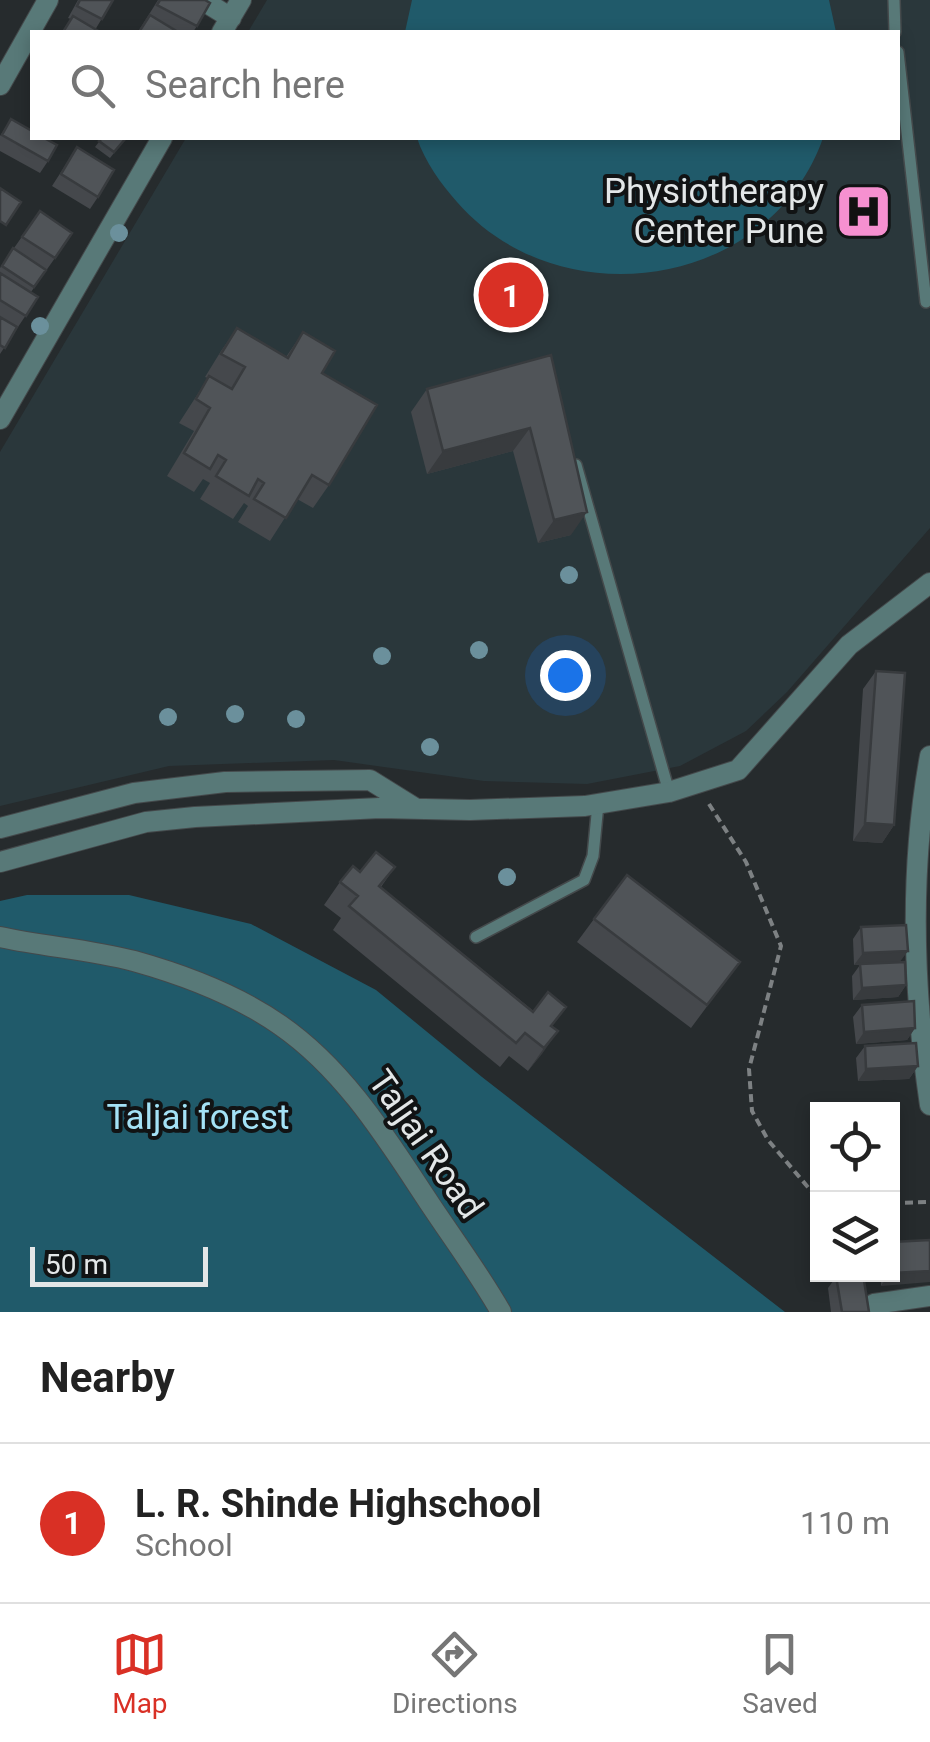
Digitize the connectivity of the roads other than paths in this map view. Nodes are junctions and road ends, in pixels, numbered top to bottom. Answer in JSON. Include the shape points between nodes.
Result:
{"nodes":[{"id":1,"x":48,"y":0,"type":"edge"},
{"id":2,"x":202,"y":0,"type":"edge"},
{"id":3,"x":894,"y":0,"type":"edge"},
{"id":4,"x":231,"y":17,"type":"edge"},
{"id":5,"x":31,"y":30,"type":"edge"},
{"id":6,"x":895,"y":30,"type":"edge"},
{"id":7,"x":30,"y":32,"type":"edge"},
{"id":8,"x":900,"y":70,"type":"edge"},
{"id":9,"x":0,"y":85,"type":"edge"},
{"id":10,"x":161,"y":140,"type":"edge"},
{"id":11,"x":926,"y":302,"type":"dead end"},
{"id":12,"x":1,"y":415,"type":"edge"},
{"id":13,"x":570,"y":446,"type":"edge"},
{"id":14,"x":930,"y":583,"type":"edge"},
{"id":15,"x":930,"y":756,"type":"edge"},
{"id":16,"x":670,"y":792,"type":"junction"},
{"id":17,"x":598,"y":804,"type":"junction"},
{"id":18,"x":420,"y":810,"type":"junction"},
{"id":19,"x":0,"y":828,"type":"edge"},
{"id":20,"x":0,"y":862,"type":"edge"},
{"id":21,"x":922,"y":921,"type":"edge"},
{"id":22,"x":0,"y":937,"type":"edge"},
{"id":23,"x":476,"y":938,"type":"dead end"},
{"id":24,"x":930,"y":1105,"type":"edge"},
{"id":25,"x":930,"y":1296,"type":"edge"},
{"id":26,"x":502,"y":1312,"type":"edge"},
{"id":27,"x":876,"y":1312,"type":"edge"}],
"edges":[{"from":1,"to":5,"type":"street"},
{"from":2,"to":4,"type":"street"},
{"from":3,"to":6,"type":"lane"},
{"from":7,"to":9,"type":"street"},
{"from":8,"to":11,"type":"lane"},
{"from":10,"to":12,"type":"street"},
{"from":13,"to":16,"type":"lane"},
{"from":14,"to":16,"type":"street","via":[[849,645],[738,770]]},
{"from":15,"to":21,"type":"street"},
{"from":16,"to":17,"type":"street"},
{"from":17,"to":18,"type":"street"},
{"from":17,"to":23,"type":"lane","via":[[584,880]]},
{"from":18,"to":19,"type":"street","via":[[370,780],[226,782],[134,792]]},
{"from":18,"to":20,"type":"street","via":[[178,818]]},
{"from":21,"to":24,"type":"street"},
{"from":22,"to":26,"type":"street","name":"Taljai Road","via":[[138,962],[225,994],[281,1025],[366,1108]]},
{"from":25,"to":27,"type":"street","via":[[874,1304]]}]}
